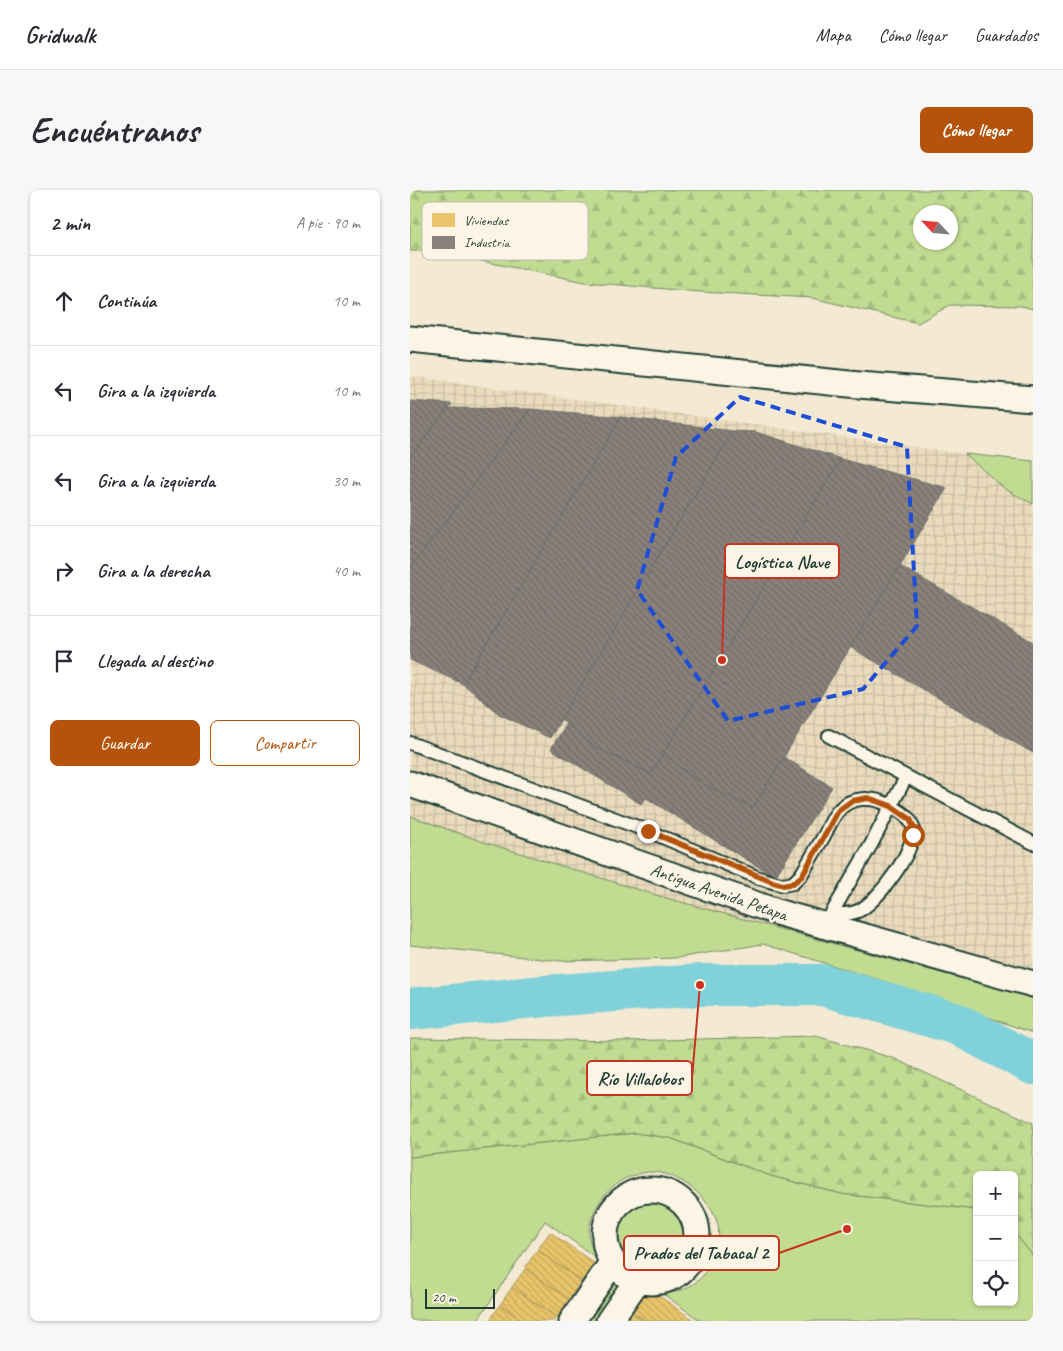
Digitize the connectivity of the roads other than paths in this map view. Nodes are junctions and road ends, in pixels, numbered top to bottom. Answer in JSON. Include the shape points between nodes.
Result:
{"nodes":[{"id":1,"x":410,"y":339,"type":"edge"},
{"id":2,"x":1033,"y":399,"type":"edge"},
{"id":3,"x":829,"y":736,"type":"dead end"},
{"id":4,"x":410,"y":743,"type":"edge"},
{"id":5,"x":906,"y":777,"type":"junction"},
{"id":6,"x":410,"y":784,"type":"edge"},
{"id":7,"x":891,"y":806,"type":"junction"},
{"id":8,"x":1033,"y":843,"type":"edge"},
{"id":9,"x":827,"y":920,"type":"junction"},
{"id":10,"x":1033,"y":984,"type":"edge"},
{"id":11,"x":612,"y":1263,"type":"junction"},
{"id":12,"x":637,"y":1281,"type":"junction"},
{"id":13,"x":572,"y":1321,"type":"edge"},
{"id":14,"x":609,"y":1321,"type":"edge"}],
"edges":[{"from":1,"to":2,"type":"street","via":[[859,386]]},
{"from":3,"to":5,"type":"lane"},
{"from":4,"to":7,"type":"lane","via":[[783,885],[802,876],[838,811],[852,801],[868,798]]},
{"from":5,"to":7,"type":"lane"},
{"from":5,"to":8,"type":"lane"},
{"from":6,"to":9,"type":"street","name":"Antigua Avenida Petapa","via":[[780,913]]},
{"from":7,"to":9,"type":"lane"},
{"from":7,"to":9,"type":"lane","via":[[910,819],[913,826],[907,853],[884,888],[859,911]]},
{"from":9,"to":10,"type":"street","name":"Antigua Avenida Petapa"},
{"from":11,"to":12,"type":"street","via":[[623,1275]]},
{"from":11,"to":12,"type":"street","via":[[605,1248],[604,1234],[607,1219],[615,1206],[640,1191],[669,1193],[682,1201],[696,1226],[697,1243],[692,1258],[683,1271],[669,1280],[654,1283]]},
{"from":11,"to":13,"type":"street"},
{"from":12,"to":14,"type":"street"}]}
